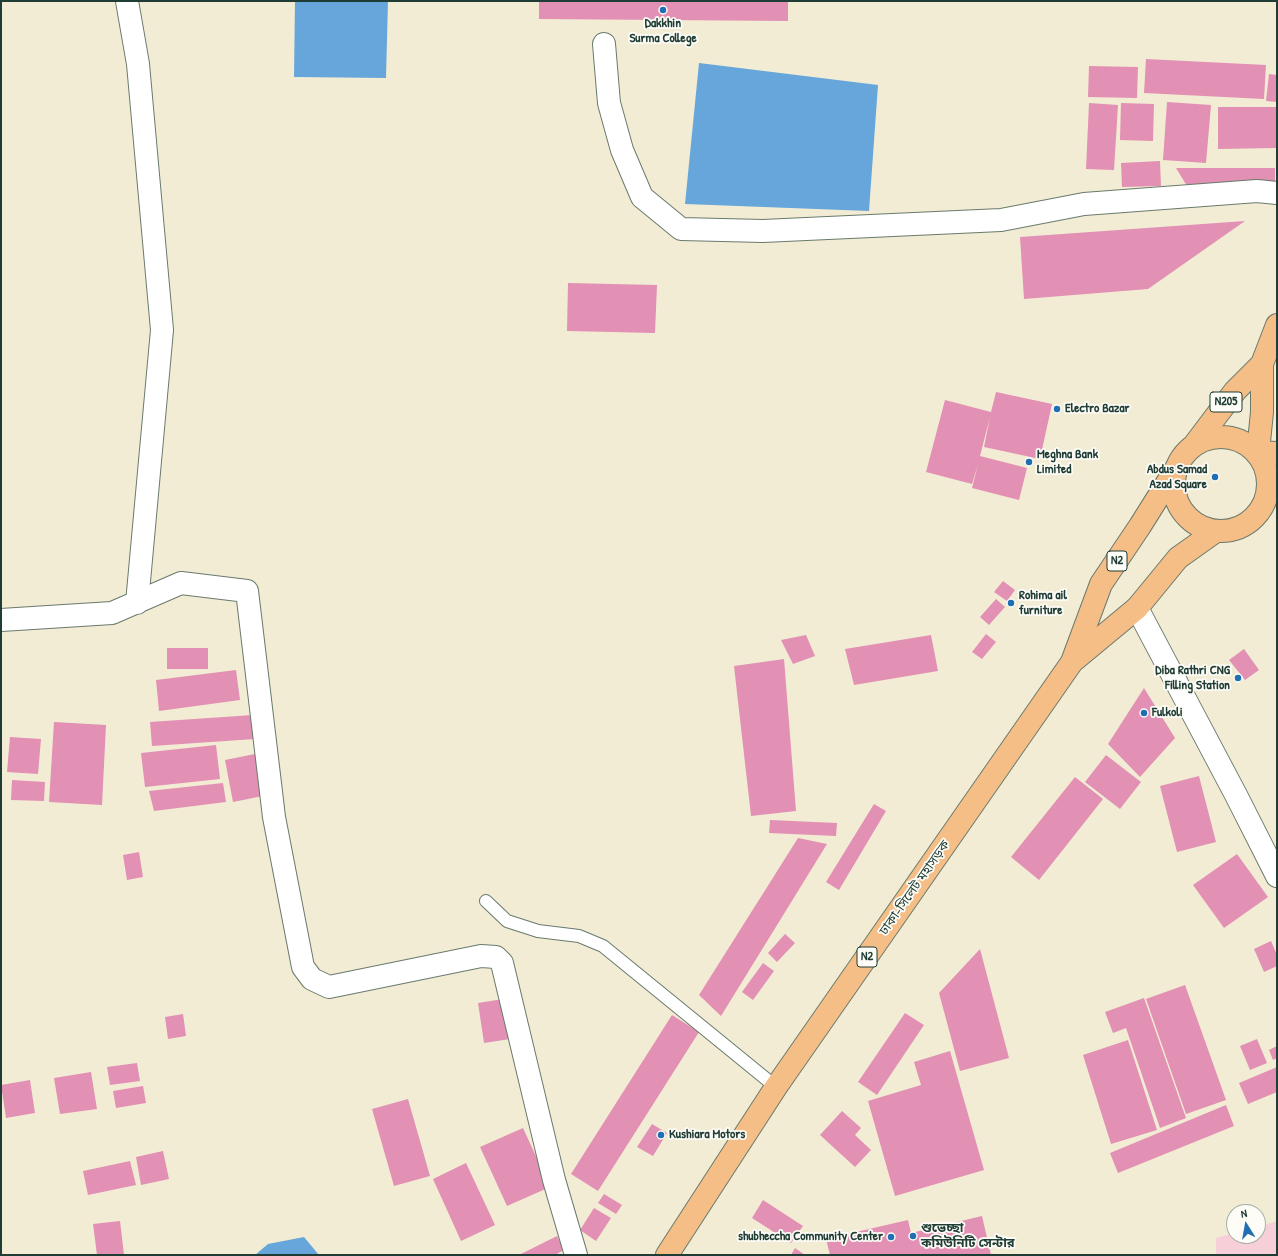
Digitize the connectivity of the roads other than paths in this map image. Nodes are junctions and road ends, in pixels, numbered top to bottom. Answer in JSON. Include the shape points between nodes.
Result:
{"nodes":[{"id":1,"x":127,"y":1,"type":"edge"},
{"id":2,"x":604,"y":44,"type":"dead end"},
{"id":3,"x":1277,"y":193,"type":"edge"},
{"id":4,"x":1277,"y":325,"type":"edge"},
{"id":5,"x":1262,"y":364,"type":"junction"},
{"id":6,"x":1195,"y":444,"type":"junction"},
{"id":7,"x":1267,"y":453,"type":"edge"},
{"id":8,"x":1177,"y":467,"type":"junction"},
{"id":9,"x":1277,"y":514,"type":"edge"},
{"id":10,"x":1241,"y":528,"type":"junction"},
{"id":11,"x":1216,"y":531,"type":"junction"},
{"id":12,"x":137,"y":603,"type":"junction"},
{"id":13,"x":1137,"y":608,"type":"junction"},
{"id":14,"x":1,"y":620,"type":"edge"},
{"id":15,"x":1072,"y":662,"type":"junction"},
{"id":16,"x":1277,"y":876,"type":"edge"},
{"id":17,"x":486,"y":901,"type":"dead end"},
{"id":18,"x":776,"y":1087,"type":"junction"},
{"id":19,"x":576,"y":1255,"type":"edge"},
{"id":20,"x":667,"y":1255,"type":"edge"}],
"edges":[{"from":1,"to":12,"type":"street","via":[[138,64],[162,330]]},
{"from":2,"to":3,"type":"street","via":[[609,103],[622,150],[642,197],[681,229],[763,231],[1001,220],[1084,204],[1257,191]]},
{"from":4,"to":5,"type":"highway","number":"N205"},
{"from":5,"to":6,"type":"highway","number":"N205","via":[[1235,391]]},
{"from":5,"to":7,"type":"highway","number":"N205","via":[[1262,412]]},
{"from":6,"to":7,"type":"highway","via":[[1209,438],[1224,436]]},
{"from":6,"to":8,"type":"highway","via":[[1184,454]]},
{"from":7,"to":10,"type":"highway","via":[[1269,490],[1264,505],[1254,518]]},
{"from":8,"to":11,"type":"highway","via":[[1175,497],[1183,512],[1194,523]]},
{"from":8,"to":15,"type":"highway","number":"N2","via":[[1101,584]]},
{"from":9,"to":10,"type":"highway"},
{"from":10,"to":11,"type":"highway"},
{"from":11,"to":13,"type":"highway","number":"N2","via":[[1178,558]]},
{"from":12,"to":14,"type":"street","via":[[112,613]]},
{"from":12,"to":19,"type":"street","via":[[181,583],[247,591],[274,817],[303,966],[312,979],[328,987],[481,956],[496,957],[502,962],[554,1180]]},
{"from":13,"to":15,"type":"highway","number":"N2"},
{"from":13,"to":16,"type":"street"},
{"from":15,"to":18,"type":"highway","name":"ঢাকা-সিলেট মহাসড়ক","number":"N2"},
{"from":17,"to":18,"type":"lane","via":[[507,921],[538,931],[579,936],[603,946]]},
{"from":18,"to":20,"type":"highway","name":"ঢাকা-সিলেট মহাসড়ক","number":"N2"}]}
